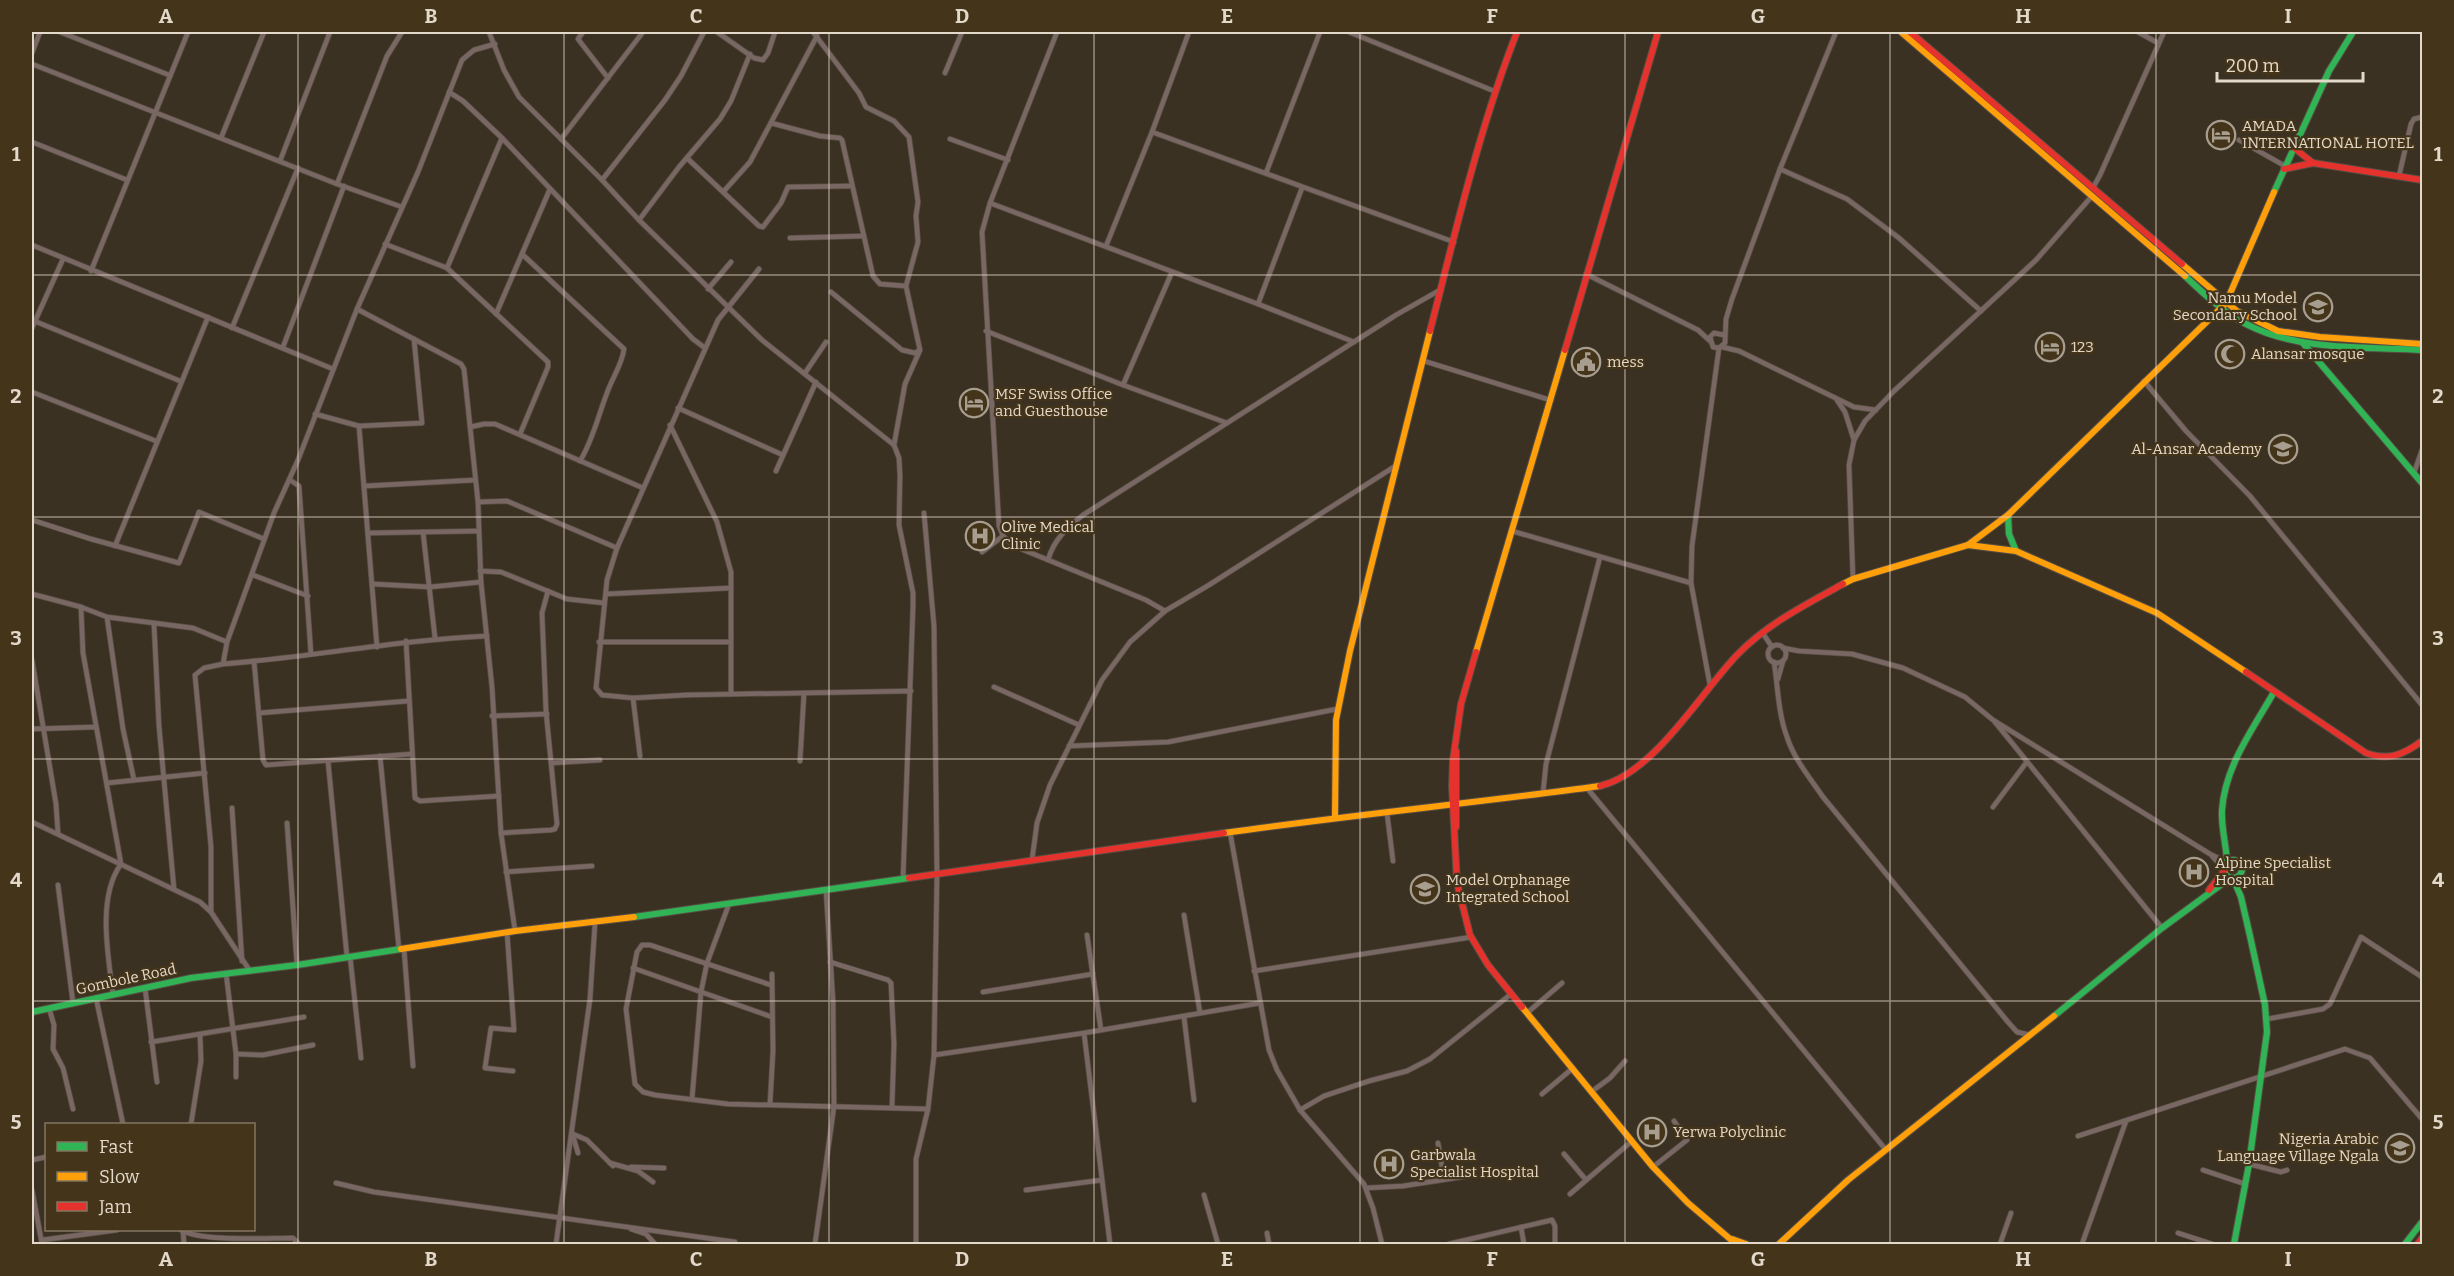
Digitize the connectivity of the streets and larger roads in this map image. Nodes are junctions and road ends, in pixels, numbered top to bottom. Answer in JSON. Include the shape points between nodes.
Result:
{"nodes":[{"id":1,"x":40,"y":32,"type":"edge"},
{"id":2,"x":60,"y":32,"type":"edge"},
{"id":3,"x":188,"y":32,"type":"edge"},
{"id":4,"x":264,"y":32,"type":"edge"},
{"id":5,"x":330,"y":32,"type":"edge"},
{"id":6,"x":402,"y":32,"type":"edge"},
{"id":7,"x":489,"y":32,"type":"edge"},
{"id":8,"x":575,"y":32,"type":"edge"},
{"id":9,"x":582,"y":32,"type":"edge"},
{"id":10,"x":643,"y":32,"type":"edge"},
{"id":11,"x":704,"y":32,"type":"edge"},
{"id":12,"x":717,"y":32,"type":"edge"},
{"id":13,"x":775,"y":32,"type":"edge"},
{"id":14,"x":813,"y":32,"type":"edge"},
{"id":15,"x":962,"y":32,"type":"edge"},
{"id":16,"x":1057,"y":32,"type":"edge"},
{"id":17,"x":1189,"y":32,"type":"edge"},
{"id":18,"x":1320,"y":32,"type":"edge"},
{"id":19,"x":1350,"y":32,"type":"edge"},
{"id":20,"x":1517,"y":32,"type":"edge"},
{"id":21,"x":1658,"y":32,"type":"edge"},
{"id":22,"x":1836,"y":32,"type":"edge"},
{"id":23,"x":1901,"y":32,"type":"edge"},
{"id":24,"x":1910,"y":32,"type":"edge"},
{"id":25,"x":2138,"y":32,"type":"edge"},
{"id":26,"x":2164,"y":32,"type":"edge"},
{"id":27,"x":2353,"y":32,"type":"edge"},
{"id":28,"x":817,"y":36,"type":"junction"},
{"id":29,"x":578,"y":39,"type":"junction"},
{"id":30,"x":2158,"y":43,"type":"junction"},
{"id":31,"x":495,"y":44,"type":"junction"},
{"id":32,"x":32,"y":53,"type":"edge"},
{"id":33,"x":750,"y":54,"type":"junction"},
{"id":34,"x":32,"y":64,"type":"edge"},
{"id":35,"x":945,"y":73,"type":"dead end"},
{"id":36,"x":169,"y":75,"type":"junction"},
{"id":37,"x":608,"y":78,"type":"junction"},
{"id":38,"x":1494,"y":91,"type":"junction"},
{"id":39,"x":449,"y":92,"type":"junction"},
{"id":40,"x":154,"y":112,"type":"junction"},
{"id":41,"x":2422,"y":117,"type":"edge"},
{"id":42,"x":771,"y":123,"type":"junction"},
{"id":43,"x":1152,"y":132,"type":"junction"},
{"id":44,"x":221,"y":138,"type":"junction"},
{"id":45,"x":502,"y":138,"type":"junction"},
{"id":46,"x":561,"y":139,"type":"junction"},
{"id":47,"x":950,"y":139,"type":"dead end"},
{"id":48,"x":2239,"y":140,"type":"dead end"},
{"id":49,"x":32,"y":142,"type":"edge"},
{"id":50,"x":2294,"y":147,"type":"junction"},
{"id":51,"x":687,"y":158,"type":"junction"},
{"id":52,"x":1008,"y":160,"type":"junction"},
{"id":53,"x":280,"y":161,"type":"junction"},
{"id":54,"x":2313,"y":163,"type":"junction"},
{"id":55,"x":2285,"y":167,"type":"junction"},
{"id":56,"x":298,"y":168,"type":"junction"},
{"id":57,"x":1780,"y":169,"type":"junction"},
{"id":58,"x":1266,"y":173,"type":"junction"},
{"id":59,"x":2399,"y":176,"type":"junction"},
{"id":60,"x":127,"y":180,"type":"junction"},
{"id":61,"x":602,"y":180,"type":"junction"},
{"id":62,"x":2422,"y":180,"type":"edge"},
{"id":63,"x":337,"y":184,"type":"junction"},
{"id":64,"x":344,"y":186,"type":"junction"},
{"id":65,"x":852,"y":186,"type":"junction"},
{"id":66,"x":2094,"y":186,"type":"junction"},
{"id":67,"x":1302,"y":188,"type":"junction"},
{"id":68,"x":550,"y":189,"type":"junction"},
{"id":69,"x":724,"y":191,"type":"junction"},
{"id":70,"x":2092,"y":196,"type":"junction"},
{"id":71,"x":990,"y":203,"type":"junction"},
{"id":72,"x":402,"y":207,"type":"junction"},
{"id":73,"x":639,"y":220,"type":"junction"},
{"id":74,"x":864,"y":236,"type":"junction"},
{"id":75,"x":790,"y":238,"type":"dead end"},
{"id":76,"x":1454,"y":242,"type":"junction"},
{"id":77,"x":385,"y":244,"type":"junction"},
{"id":78,"x":32,"y":245,"type":"edge"},
{"id":79,"x":1106,"y":246,"type":"junction"},
{"id":80,"x":522,"y":254,"type":"junction"},
{"id":81,"x":63,"y":259,"type":"junction"},
{"id":82,"x":731,"y":262,"type":"dead end"},
{"id":83,"x":447,"y":268,"type":"junction"},
{"id":84,"x":759,"y":269,"type":"dead end"},
{"id":85,"x":91,"y":271,"type":"junction"},
{"id":86,"x":1172,"y":272,"type":"junction"},
{"id":87,"x":1586,"y":274,"type":"junction"},
{"id":88,"x":906,"y":286,"type":"junction"},
{"id":89,"x":708,"y":289,"type":"junction"},
{"id":90,"x":1443,"y":289,"type":"junction"},
{"id":91,"x":831,"y":292,"type":"dead end"},
{"id":92,"x":1258,"y":304,"type":"junction"},
{"id":93,"x":2224,"y":306,"type":"junction"},
{"id":94,"x":357,"y":309,"type":"junction"},
{"id":95,"x":728,"y":309,"type":"junction"},
{"id":96,"x":1981,"y":311,"type":"junction"},
{"id":97,"x":496,"y":314,"type":"junction"},
{"id":98,"x":208,"y":317,"type":"junction"},
{"id":99,"x":1726,"y":319,"type":"junction"},
{"id":100,"x":33,"y":320,"type":"edge"},
{"id":101,"x":32,"y":328,"type":"edge"},
{"id":102,"x":232,"y":328,"type":"junction"},
{"id":103,"x":1698,"y":330,"type":"junction"},
{"id":104,"x":986,"y":331,"type":"junction"},
{"id":105,"x":1716,"y":333,"type":"junction"},
{"id":106,"x":1725,"y":337,"type":"junction"},
{"id":107,"x":414,"y":339,"type":"junction"},
{"id":108,"x":1710,"y":341,"type":"junction"},
{"id":109,"x":826,"y":342,"type":"dead end"},
{"id":110,"x":1354,"y":342,"type":"junction"},
{"id":111,"x":2302,"y":342,"type":"junction"},
{"id":112,"x":2422,"y":345,"type":"edge"},
{"id":113,"x":283,"y":347,"type":"junction"},
{"id":114,"x":1713,"y":347,"type":"junction"},
{"id":115,"x":1721,"y":347,"type":"junction"},
{"id":116,"x":705,"y":348,"type":"junction"},
{"id":117,"x":920,"y":350,"type":"junction"},
{"id":118,"x":2422,"y":350,"type":"edge"},
{"id":119,"x":1739,"y":351,"type":"junction"},
{"id":120,"x":1424,"y":361,"type":"junction"},
{"id":121,"x":1716,"y":363,"type":"junction"},
{"id":122,"x":333,"y":369,"type":"junction"},
{"id":123,"x":805,"y":373,"type":"junction"},
{"id":124,"x":180,"y":381,"type":"junction"},
{"id":125,"x":2144,"y":381,"type":"junction"},
{"id":126,"x":816,"y":382,"type":"junction"},
{"id":127,"x":1123,"y":385,"type":"junction"},
{"id":128,"x":32,"y":392,"type":"edge"},
{"id":129,"x":1550,"y":400,"type":"junction"},
{"id":130,"x":1838,"y":400,"type":"junction"},
{"id":131,"x":678,"y":408,"type":"junction"},
{"id":132,"x":1876,"y":410,"type":"junction"},
{"id":133,"x":315,"y":414,"type":"junction"},
{"id":134,"x":1227,"y":423,"type":"junction"},
{"id":135,"x":670,"y":425,"type":"junction"},
{"id":136,"x":359,"y":426,"type":"junction"},
{"id":137,"x":470,"y":427,"type":"junction"},
{"id":138,"x":520,"y":434,"type":"junction"},
{"id":139,"x":1854,"y":440,"type":"junction"},
{"id":140,"x":156,"y":441,"type":"junction"},
{"id":141,"x":894,"y":445,"type":"junction"},
{"id":142,"x":2422,"y":450,"type":"edge"},
{"id":143,"x":783,"y":455,"type":"junction"},
{"id":144,"x":580,"y":461,"type":"junction"},
{"id":145,"x":1397,"y":465,"type":"junction"},
{"id":146,"x":776,"y":471,"type":"dead end"},
{"id":147,"x":2414,"y":473,"type":"junction"},
{"id":148,"x":290,"y":480,"type":"junction"},
{"id":149,"x":475,"y":480,"type":"junction"},
{"id":150,"x":2422,"y":483,"type":"edge"},
{"id":151,"x":364,"y":486,"type":"junction"},
{"id":152,"x":643,"y":488,"type":"junction"},
{"id":153,"x":478,"y":502,"type":"junction"},
{"id":154,"x":924,"y":513,"type":"dead end"},
{"id":155,"x":2008,"y":515,"type":"junction"},
{"id":156,"x":32,"y":520,"type":"edge"},
{"id":157,"x":479,"y":531,"type":"junction"},
{"id":158,"x":1512,"y":531,"type":"junction"},
{"id":159,"x":423,"y":532,"type":"junction"},
{"id":160,"x":369,"y":533,"type":"junction"},
{"id":161,"x":1003,"y":536,"type":"junction"},
{"id":162,"x":264,"y":539,"type":"junction"},
{"id":163,"x":1968,"y":545,"type":"junction"},
{"id":164,"x":115,"y":546,"type":"junction"},
{"id":165,"x":617,"y":548,"type":"junction"},
{"id":166,"x":2016,"y":550,"type":"junction"},
{"id":167,"x":982,"y":552,"type":"dead end"},
{"id":168,"x":1600,"y":557,"type":"junction"},
{"id":169,"x":1048,"y":560,"type":"junction"},
{"id":170,"x":480,"y":571,"type":"junction"},
{"id":171,"x":253,"y":576,"type":"junction"},
{"id":172,"x":1853,"y":579,"type":"junction"},
{"id":173,"x":481,"y":582,"type":"junction"},
{"id":174,"x":1691,"y":583,"type":"junction"},
{"id":175,"x":373,"y":584,"type":"junction"},
{"id":176,"x":430,"y":587,"type":"junction"},
{"id":177,"x":731,"y":588,"type":"junction"},
{"id":178,"x":548,"y":591,"type":"junction"},
{"id":179,"x":32,"y":594,"type":"edge"},
{"id":180,"x":606,"y":594,"type":"junction"},
{"id":181,"x":308,"y":596,"type":"junction"},
{"id":182,"x":604,"y":603,"type":"junction"},
{"id":183,"x":81,"y":607,"type":"junction"},
{"id":184,"x":1165,"y":611,"type":"junction"},
{"id":185,"x":107,"y":617,"type":"junction"},
{"id":186,"x":154,"y":624,"type":"junction"},
{"id":187,"x":1762,"y":632,"type":"junction"},
{"id":188,"x":487,"y":636,"type":"junction"},
{"id":189,"x":435,"y":639,"type":"junction"},
{"id":190,"x":406,"y":641,"type":"junction"},
{"id":191,"x":227,"y":642,"type":"junction"},
{"id":192,"x":599,"y":642,"type":"junction"},
{"id":193,"x":731,"y":642,"type":"junction"},
{"id":194,"x":377,"y":647,"type":"junction"},
{"id":195,"x":1772,"y":647,"type":"junction"},
{"id":196,"x":1783,"y":648,"type":"junction"},
{"id":197,"x":1799,"y":651,"type":"junction"},
{"id":198,"x":311,"y":654,"type":"junction"},
{"id":199,"x":1784,"y":659,"type":"junction"},
{"id":200,"x":32,"y":660,"type":"edge"},
{"id":201,"x":254,"y":662,"type":"junction"},
{"id":202,"x":1774,"y":662,"type":"junction"},
{"id":203,"x":223,"y":664,"type":"junction"},
{"id":204,"x":1777,"y":681,"type":"junction"},
{"id":205,"x":1710,"y":685,"type":"junction"},
{"id":206,"x":994,"y":687,"type":"dead end"},
{"id":207,"x":910,"y":691,"type":"junction"},
{"id":208,"x":2274,"y":692,"type":"junction"},
{"id":209,"x":804,"y":693,"type":"junction"},
{"id":210,"x":731,"y":694,"type":"junction"},
{"id":211,"x":633,"y":698,"type":"junction"},
{"id":212,"x":408,"y":701,"type":"junction"},
{"id":213,"x":2422,"y":705,"type":"edge"},
{"id":214,"x":1337,"y":709,"type":"junction"},
{"id":215,"x":259,"y":714,"type":"junction"},
{"id":216,"x":547,"y":714,"type":"junction"},
{"id":217,"x":492,"y":716,"type":"junction"},
{"id":218,"x":1993,"y":720,"type":"junction"},
{"id":219,"x":1079,"y":725,"type":"junction"},
{"id":220,"x":96,"y":727,"type":"junction"},
{"id":221,"x":32,"y":729,"type":"edge"},
{"id":222,"x":44,"y":729,"type":"junction"},
{"id":223,"x":2422,"y":741,"type":"edge"},
{"id":224,"x":1069,"y":746,"type":"junction"},
{"id":225,"x":412,"y":754,"type":"junction"},
{"id":226,"x":380,"y":756,"type":"junction"},
{"id":227,"x":640,"y":756,"type":"dead end"},
{"id":228,"x":600,"y":760,"type":"dead end"},
{"id":229,"x":328,"y":761,"type":"junction"},
{"id":230,"x":800,"y":761,"type":"dead end"},
{"id":231,"x":551,"y":763,"type":"junction"},
{"id":232,"x":2026,"y":763,"type":"junction"},
{"id":233,"x":205,"y":773,"type":"junction"},
{"id":234,"x":163,"y":776,"type":"junction"},
{"id":235,"x":134,"y":780,"type":"junction"},
{"id":236,"x":107,"y":783,"type":"junction"},
{"id":237,"x":1587,"y":788,"type":"junction"},
{"id":238,"x":1544,"y":793,"type":"junction"},
{"id":239,"x":498,"y":796,"type":"junction"},
{"id":240,"x":1455,"y":806,"type":"junction"},
{"id":241,"x":1993,"y":807,"type":"dead end"},
{"id":242,"x":232,"y":808,"type":"dead end"},
{"id":243,"x":1387,"y":813,"type":"junction"},
{"id":244,"x":1335,"y":817,"type":"junction"},
{"id":245,"x":32,"y":822,"type":"edge"},
{"id":246,"x":287,"y":824,"type":"dead end"},
{"id":247,"x":1230,"y":832,"type":"junction"},
{"id":248,"x":58,"y":833,"type":"junction"},
{"id":249,"x":501,"y":833,"type":"junction"},
{"id":250,"x":2227,"y":845,"type":"junction"},
{"id":251,"x":1032,"y":860,"type":"junction"},
{"id":252,"x":1394,"y":861,"type":"dead end"},
{"id":253,"x":2238,"y":861,"type":"junction"},
{"id":254,"x":121,"y":864,"type":"junction"},
{"id":255,"x":592,"y":866,"type":"dead end"},
{"id":256,"x":2225,"y":866,"type":"junction"},
{"id":257,"x":506,"y":872,"type":"junction"},
{"id":258,"x":2241,"y":874,"type":"junction"},
{"id":259,"x":937,"y":875,"type":"junction"},
{"id":260,"x":2232,"y":878,"type":"junction"},
{"id":261,"x":903,"y":879,"type":"junction"},
{"id":262,"x":58,"y":885,"type":"dead end"},
{"id":263,"x":174,"y":889,"type":"junction"},
{"id":264,"x":826,"y":890,"type":"junction"},
{"id":265,"x":2205,"y":895,"type":"junction"},
{"id":266,"x":2241,"y":897,"type":"junction"},
{"id":267,"x":729,"y":904,"type":"junction"},
{"id":268,"x":211,"y":912,"type":"junction"},
{"id":269,"x":1184,"y":915,"type":"dead end"},
{"id":270,"x":595,"y":923,"type":"junction"},
{"id":271,"x":2162,"y":928,"type":"junction"},
{"id":272,"x":511,"y":932,"type":"junction"},
{"id":273,"x":1088,"y":935,"type":"dead end"},
{"id":274,"x":1472,"y":937,"type":"junction"},
{"id":275,"x":402,"y":949,"type":"junction"},
{"id":276,"x":349,"y":956,"type":"junction"},
{"id":277,"x":242,"y":962,"type":"junction"},
{"id":278,"x":830,"y":962,"type":"junction"},
{"id":279,"x":707,"y":963,"type":"junction"},
{"id":280,"x":297,"y":965,"type":"junction"},
{"id":281,"x":633,"y":968,"type":"junction"},
{"id":282,"x":250,"y":971,"type":"junction"},
{"id":283,"x":1254,"y":971,"type":"junction"},
{"id":284,"x":226,"y":974,"type":"junction"},
{"id":285,"x":772,"y":974,"type":"dead end"},
{"id":286,"x":1092,"y":974,"type":"junction"},
{"id":287,"x":2422,"y":977,"type":"edge"},
{"id":288,"x":1562,"y":983,"type":"dead end"},
{"id":289,"x":771,"y":985,"type":"junction"},
{"id":290,"x":145,"y":988,"type":"junction"},
{"id":291,"x":701,"y":992,"type":"junction"},
{"id":292,"x":983,"y":992,"type":"dead end"},
{"id":293,"x":113,"y":994,"type":"junction"},
{"id":294,"x":1511,"y":994,"type":"junction"},
{"id":295,"x":96,"y":998,"type":"junction"},
{"id":296,"x":73,"y":1003,"type":"junction"},
{"id":297,"x":1260,"y":1003,"type":"junction"},
{"id":298,"x":49,"y":1008,"type":"junction"},
{"id":299,"x":32,"y":1012,"type":"edge"},
{"id":300,"x":1200,"y":1013,"type":"junction"},
{"id":301,"x":1527,"y":1013,"type":"junction"},
{"id":302,"x":304,"y":1017,"type":"dead end"},
{"id":303,"x":772,"y":1017,"type":"junction"},
{"id":304,"x":1184,"y":1017,"type":"junction"},
{"id":305,"x":2267,"y":1019,"type":"junction"},
{"id":306,"x":232,"y":1029,"type":"junction"},
{"id":307,"x":1101,"y":1030,"type":"junction"},
{"id":308,"x":2017,"y":1032,"type":"junction"},
{"id":309,"x":200,"y":1034,"type":"junction"},
{"id":310,"x":1084,"y":1034,"type":"junction"},
{"id":311,"x":2030,"y":1035,"type":"junction"},
{"id":312,"x":151,"y":1042,"type":"junction"},
{"id":313,"x":313,"y":1045,"type":"dead end"},
{"id":314,"x":2019,"y":1045,"type":"junction"},
{"id":315,"x":236,"y":1054,"type":"junction"},
{"id":316,"x":934,"y":1055,"type":"junction"},
{"id":317,"x":361,"y":1058,"type":"dead end"},
{"id":318,"x":1625,"y":1061,"type":"dead end"},
{"id":319,"x":414,"y":1066,"type":"dead end"},
{"id":320,"x":1573,"y":1068,"type":"junction"},
{"id":321,"x":513,"y":1071,"type":"dead end"},
{"id":322,"x":2262,"y":1076,"type":"junction"},
{"id":323,"x":236,"y":1077,"type":"dead end"},
{"id":324,"x":158,"y":1082,"type":"dead end"},
{"id":325,"x":1591,"y":1092,"type":"junction"},
{"id":326,"x":1542,"y":1094,"type":"dead end"},
{"id":327,"x":692,"y":1099,"type":"junction"},
{"id":328,"x":1194,"y":1100,"type":"dead end"},
{"id":329,"x":770,"y":1104,"type":"junction"},
{"id":330,"x":834,"y":1106,"type":"junction"},
{"id":331,"x":892,"y":1107,"type":"junction"},
{"id":332,"x":73,"y":1109,"type":"dead end"},
{"id":333,"x":927,"y":1109,"type":"junction"},
{"id":334,"x":1300,"y":1110,"type":"junction"},
{"id":335,"x":2422,"y":1119,"type":"edge"},
{"id":336,"x":1674,"y":1121,"type":"dead end"},
{"id":337,"x":2126,"y":1121,"type":"junction"},
{"id":338,"x":123,"y":1123,"type":"edge"},
{"id":339,"x":191,"y":1123,"type":"edge"},
{"id":340,"x":573,"y":1134,"type":"junction"},
{"id":341,"x":2078,"y":1136,"type":"dead end"},
{"id":342,"x":1632,"y":1141,"type":"junction"},
{"id":343,"x":1438,"y":1143,"type":"dead end"},
{"id":344,"x":1886,"y":1150,"type":"junction"},
{"id":345,"x":578,"y":1153,"type":"dead end"},
{"id":346,"x":1564,"y":1154,"type":"dead end"},
{"id":347,"x":2249,"y":1164,"type":"junction"},
{"id":348,"x":625,"y":1167,"type":"junction"},
{"id":349,"x":1653,"y":1167,"type":"junction"},
{"id":350,"x":664,"y":1168,"type":"dead end"},
{"id":351,"x":2203,"y":1170,"type":"dead end"},
{"id":352,"x":2287,"y":1170,"type":"dead end"},
{"id":353,"x":1468,"y":1176,"type":"dead end"},
{"id":354,"x":1444,"y":1179,"type":"junction"},
{"id":355,"x":1102,"y":1180,"type":"junction"},
{"id":356,"x":1586,"y":1180,"type":"junction"},
{"id":357,"x":653,"y":1182,"type":"dead end"},
{"id":358,"x":336,"y":1183,"type":"dead end"},
{"id":359,"x":2245,"y":1184,"type":"junction"},
{"id":360,"x":1366,"y":1188,"type":"junction"},
{"id":361,"x":32,"y":1190,"type":"edge"},
{"id":362,"x":1026,"y":1190,"type":"dead end"},
{"id":363,"x":1570,"y":1194,"type":"dead end"},
{"id":364,"x":1204,"y":1195,"type":"dead end"},
{"id":365,"x":2011,"y":1213,"type":"dead end"},
{"id":366,"x":559,"y":1218,"type":"junction"},
{"id":367,"x":2422,"y":1221,"type":"edge"},
{"id":368,"x":623,"y":1226,"type":"junction"},
{"id":369,"x":1521,"y":1227,"type":"junction"},
{"id":370,"x":1794,"y":1229,"type":"junction"},
{"id":371,"x":101,"y":1231,"type":"edge"},
{"id":372,"x":189,"y":1231,"type":"edge"},
{"id":373,"x":85,"y":1232,"type":"edge"},
{"id":374,"x":1267,"y":1233,"type":"dead end"},
{"id":375,"x":2178,"y":1233,"type":"dead end"},
{"id":376,"x":1726,"y":1237,"type":"junction"},
{"id":377,"x":2422,"y":1238,"type":"edge"},
{"id":378,"x":42,"y":1242,"type":"edge"},
{"id":379,"x":735,"y":1242,"type":"dead end"},
{"id":380,"x":1467,"y":1242,"type":"edge"},
{"id":381,"x":1788,"y":1242,"type":"edge"},
{"id":382,"x":299,"y":1245,"type":"edge"},
{"id":383,"x":556,"y":1245,"type":"edge"},
{"id":384,"x":655,"y":1245,"type":"edge"},
{"id":385,"x":815,"y":1245,"type":"edge"},
{"id":386,"x":916,"y":1245,"type":"edge"},
{"id":387,"x":1110,"y":1245,"type":"edge"},
{"id":388,"x":1218,"y":1245,"type":"edge"},
{"id":389,"x":1269,"y":1245,"type":"edge"},
{"id":390,"x":1383,"y":1245,"type":"edge"},
{"id":391,"x":1449,"y":1245,"type":"edge"},
{"id":392,"x":1524,"y":1245,"type":"edge"},
{"id":393,"x":1555,"y":1245,"type":"edge"},
{"id":394,"x":1736,"y":1245,"type":"edge"},
{"id":395,"x":1746,"y":1245,"type":"edge"},
{"id":396,"x":1779,"y":1245,"type":"edge"},
{"id":397,"x":2000,"y":1245,"type":"edge"},
{"id":398,"x":2082,"y":1245,"type":"edge"},
{"id":399,"x":2212,"y":1245,"type":"edge"},
{"id":400,"x":2234,"y":1245,"type":"edge"},
{"id":401,"x":2405,"y":1245,"type":"edge"},
{"id":402,"x":2418,"y":1245,"type":"edge"}],
"edges":[{"from":1,"to":32,"type":"street"},
{"from":2,"to":36,"type":"street"},
{"from":3,"to":36,"type":"street"},
{"from":4,"to":44,"type":"street"},
{"from":5,"to":53,"type":"street"},
{"from":6,"to":63,"type":"street","via":[[387,56]]},
{"from":7,"to":31,"type":"street"},
{"from":8,"to":29,"type":"street"},
{"from":9,"to":29,"type":"street"},
{"from":10,"to":37,"type":"street"},
{"from":11,"to":61,"type":"street","via":[[665,100]]},
{"from":12,"to":33,"type":"street"},
{"from":13,"to":33,"type":"street","via":[[763,60]]},
{"from":14,"to":28,"type":"street"},
{"from":15,"to":35,"type":"street"},
{"from":16,"to":52,"type":"street"},
{"from":17,"to":43,"type":"street"},
{"from":18,"to":58,"type":"street"},
{"from":19,"to":38,"type":"street"},
{"from":20,"to":38,"type":"street"},
{"from":21,"to":87,"type":"street"},
{"from":22,"to":57,"type":"street"},
{"from":23,"to":70,"type":"street"},
{"from":24,"to":66,"type":"street"},
{"from":25,"to":30,"type":"street"},
{"from":26,"to":30,"type":"street"},
{"from":27,"to":50,"type":"street","via":[[2329,71]]},
{"from":28,"to":42,"type":"street"},
{"from":28,"to":88,"type":"street","via":[[866,107],[894,121],[909,137],[918,202],[918,242]]},
{"from":29,"to":37,"type":"street"},
{"from":30,"to":66,"type":"street"},
{"from":31,"to":39,"type":"street","via":[[474,50],[462,60]]},
{"from":31,"to":46,"type":"street","via":[[519,97]]},
{"from":33,"to":51,"type":"street","via":[[731,101]]},
{"from":34,"to":40,"type":"street"},
{"from":36,"to":40,"type":"street"},
{"from":37,"to":46,"type":"street"},
{"from":38,"to":76,"type":"street"},
{"from":39,"to":45,"type":"street"},
{"from":39,"to":72,"type":"street"},
{"from":40,"to":44,"type":"street"},
{"from":40,"to":60,"type":"street"},
{"from":41,"to":59,"type":"street","via":[[2411,124]]},
{"from":42,"to":65,"type":"street","via":[[840,138]]},
{"from":42,"to":69,"type":"street","via":[[750,162]]},
{"from":43,"to":58,"type":"street"},
{"from":43,"to":79,"type":"street"},
{"from":44,"to":53,"type":"street"},
{"from":45,"to":68,"type":"street"},
{"from":45,"to":83,"type":"street"},
{"from":46,"to":61,"type":"street"},
{"from":47,"to":52,"type":"street"},
{"from":48,"to":55,"type":"street"},
{"from":49,"to":60,"type":"street"},
{"from":50,"to":54,"type":"street"},
{"from":50,"to":55,"type":"street"},
{"from":51,"to":69,"type":"street"},
{"from":51,"to":73,"type":"street"},
{"from":52,"to":71,"type":"street"},
{"from":53,"to":56,"type":"street"},
{"from":54,"to":55,"type":"street"},
{"from":54,"to":59,"type":"street"},
{"from":55,"to":93,"type":"street"},
{"from":56,"to":63,"type":"street"},
{"from":56,"to":102,"type":"street"},
{"from":57,"to":96,"type":"street","via":[[1847,199],[1899,238]]},
{"from":57,"to":99,"type":"street"},
{"from":58,"to":67,"type":"street"},
{"from":59,"to":62,"type":"street"},
{"from":60,"to":85,"type":"street"},
{"from":61,"to":73,"type":"street"},
{"from":63,"to":64,"type":"street"},
{"from":64,"to":72,"type":"street"},
{"from":64,"to":113,"type":"street"},
{"from":65,"to":69,"type":"street","via":[[788,187],[763,227]]},
{"from":65,"to":74,"type":"street"},
{"from":66,"to":93,"type":"street"},
{"from":67,"to":76,"type":"street"},
{"from":67,"to":92,"type":"street"},
{"from":68,"to":80,"type":"street"},
{"from":68,"to":116,"type":"street"},
{"from":70,"to":93,"type":"street"},
{"from":70,"to":96,"type":"street","via":[[2036,260]]},
{"from":71,"to":79,"type":"street"},
{"from":71,"to":104,"type":"street","via":[[982,232]]},
{"from":72,"to":77,"type":"street"},
{"from":73,"to":89,"type":"street"},
{"from":74,"to":75,"type":"street"},
{"from":74,"to":88,"type":"street","via":[[875,281]]},
{"from":76,"to":90,"type":"street"},
{"from":77,"to":83,"type":"street"},
{"from":77,"to":94,"type":"street"},
{"from":78,"to":81,"type":"street"},
{"from":79,"to":86,"type":"street"},
{"from":80,"to":97,"type":"street"},
{"from":80,"to":144,"type":"street","via":[[624,349],[588,449]]},
{"from":81,"to":85,"type":"street"},
{"from":81,"to":100,"type":"street"},
{"from":82,"to":89,"type":"street"},
{"from":83,"to":97,"type":"street"},
{"from":84,"to":95,"type":"street"},
{"from":85,"to":98,"type":"street"},
{"from":86,"to":92,"type":"street"},
{"from":86,"to":127,"type":"street"},
{"from":87,"to":103,"type":"street"},
{"from":87,"to":129,"type":"street"},
{"from":88,"to":117,"type":"street"},
{"from":89,"to":95,"type":"street"},
{"from":90,"to":110,"type":"street"},
{"from":90,"to":120,"type":"street"},
{"from":91,"to":117,"type":"street","via":[[902,350]]},
{"from":92,"to":110,"type":"street"},
{"from":93,"to":111,"type":"street","via":[[2260,331]]},
{"from":93,"to":112,"type":"street","via":[[2278,331]]},
{"from":93,"to":125,"type":"street"},
{"from":94,"to":107,"type":"street"},
{"from":94,"to":122,"type":"street"},
{"from":95,"to":116,"type":"street"},
{"from":95,"to":123,"type":"street"},
{"from":96,"to":132,"type":"street"},
{"from":97,"to":138,"type":"street","via":[[548,362]]},
{"from":98,"to":102,"type":"street"},
{"from":98,"to":124,"type":"street"},
{"from":99,"to":105,"type":"street"},
{"from":99,"to":106,"type":"street"},
{"from":100,"to":101,"type":"street"},
{"from":100,"to":124,"type":"street"},
{"from":102,"to":113,"type":"street"},
{"from":103,"to":105,"type":"street"},
{"from":103,"to":108,"type":"street"},
{"from":104,"to":127,"type":"street"},
{"from":104,"to":161,"type":"street","via":[[999,526]]},
{"from":105,"to":106,"type":"street"},
{"from":105,"to":108,"type":"street"},
{"from":106,"to":115,"type":"street"},
{"from":106,"to":119,"type":"street"},
{"from":107,"to":136,"type":"street","via":[[422,423]]},
{"from":107,"to":137,"type":"street","via":[[461,364]]},
{"from":108,"to":114,"type":"street"},
{"from":109,"to":123,"type":"street"},
{"from":110,"to":134,"type":"street"},
{"from":111,"to":118,"type":"street"},
{"from":111,"to":147,"type":"street"},
{"from":113,"to":122,"type":"street"},
{"from":114,"to":115,"type":"street"},
{"from":114,"to":121,"type":"street"},
{"from":115,"to":119,"type":"street"},
{"from":115,"to":121,"type":"street"},
{"from":116,"to":131,"type":"street"},
{"from":117,"to":141,"type":"street","via":[[905,384]]},
{"from":119,"to":130,"type":"street"},
{"from":120,"to":129,"type":"street"},
{"from":120,"to":145,"type":"street"},
{"from":121,"to":174,"type":"street","via":[[1692,546]]},
{"from":122,"to":133,"type":"street"},
{"from":123,"to":126,"type":"street"},
{"from":124,"to":140,"type":"street"},
{"from":125,"to":155,"type":"street"},
{"from":125,"to":213,"type":"street","via":[[2242,487]]},
{"from":126,"to":141,"type":"street"},
{"from":126,"to":143,"type":"street"},
{"from":127,"to":134,"type":"street"},
{"from":128,"to":140,"type":"street"},
{"from":129,"to":158,"type":"street"},
{"from":130,"to":132,"type":"street"},
{"from":130,"to":139,"type":"street"},
{"from":131,"to":135,"type":"street"},
{"from":131,"to":143,"type":"street"},
{"from":132,"to":139,"type":"street"},
{"from":133,"to":136,"type":"street"},
{"from":133,"to":148,"type":"street"},
{"from":134,"to":169,"type":"street","via":[[1083,515],[1064,531],[1051,548]]},
{"from":135,"to":152,"type":"street"},
{"from":135,"to":177,"type":"street","via":[[717,522],[731,572]]},
{"from":136,"to":151,"type":"street"},
{"from":137,"to":138,"type":"street","via":[[495,424]]},
{"from":137,"to":149,"type":"street"},
{"from":138,"to":144,"type":"street"},
{"from":139,"to":172,"type":"street","via":[[1848,465]]},
{"from":140,"to":164,"type":"street"},
{"from":141,"to":207,"type":"street","via":[[899,458],[899,525],[913,593]]},
{"from":142,"to":147,"type":"street"},
{"from":143,"to":146,"type":"street"},
{"from":144,"to":152,"type":"street"},
{"from":145,"to":184,"type":"street"},
{"from":145,"to":214,"type":"street"},
{"from":147,"to":150,"type":"street"},
{"from":148,"to":162,"type":"street"},
{"from":148,"to":181,"type":"street","via":[[299,486]]},
{"from":149,"to":151,"type":"street"},
{"from":149,"to":153,"type":"street"},
{"from":151,"to":160,"type":"street"},
{"from":152,"to":165,"type":"street"},
{"from":153,"to":157,"type":"street"},
{"from":153,"to":165,"type":"street","via":[[507,501]]},
{"from":154,"to":259,"type":"street","via":[[934,626]]},
{"from":155,"to":163,"type":"street"},
{"from":155,"to":166,"type":"street","via":[[2010,542]]},
{"from":156,"to":164,"type":"street"},
{"from":157,"to":159,"type":"street"},
{"from":157,"to":170,"type":"street"},
{"from":158,"to":168,"type":"street"},
{"from":158,"to":240,"type":"street","via":[[1461,704],[1453,760]]},
{"from":159,"to":160,"type":"street"},
{"from":159,"to":176,"type":"street"},
{"from":160,"to":175,"type":"street"},
{"from":161,"to":167,"type":"street"},
{"from":161,"to":169,"type":"street","via":[[1014,546]]},
{"from":162,"to":164,"type":"street","via":[[199,512],[179,563]]},
{"from":162,"to":171,"type":"street"},
{"from":163,"to":166,"type":"street"},
{"from":163,"to":172,"type":"street","name":"Gombole Road"},
{"from":165,"to":180,"type":"street"},
{"from":166,"to":208,"type":"street","via":[[2157,613]]},
{"from":168,"to":174,"type":"street"},
{"from":168,"to":238,"type":"street","via":[[1546,764]]},
{"from":169,"to":184,"type":"street"},
{"from":170,"to":173,"type":"street"},
{"from":170,"to":178,"type":"street","via":[[501,572]]},
{"from":171,"to":181,"type":"street"},
{"from":171,"to":191,"type":"street"},
{"from":172,"to":187,"type":"street","name":"Gombole Road","via":[[1803,603]]},
{"from":173,"to":176,"type":"street"},
{"from":173,"to":188,"type":"street"},
{"from":174,"to":205,"type":"street"},
{"from":175,"to":176,"type":"street"},
{"from":175,"to":194,"type":"street"},
{"from":176,"to":189,"type":"street"},
{"from":177,"to":180,"type":"street"},
{"from":177,"to":193,"type":"street"},
{"from":178,"to":182,"type":"street","via":[[567,599]]},
{"from":178,"to":216,"type":"street","via":[[542,614]]},
{"from":179,"to":183,"type":"street"},
{"from":180,"to":182,"type":"street"},
{"from":181,"to":198,"type":"street"},
{"from":182,"to":192,"type":"street"},
{"from":183,"to":185,"type":"street"},
{"from":183,"to":220,"type":"street","via":[[83,653]]},
{"from":184,"to":219,"type":"street","via":[[1130,642],[1102,680]]},
{"from":185,"to":186,"type":"street"},
{"from":185,"to":235,"type":"street"},
{"from":186,"to":191,"type":"street","via":[[193,628]]},
{"from":186,"to":234,"type":"street"},
{"from":187,"to":195,"type":"street"},
{"from":187,"to":205,"type":"street","name":"Gombole Road"},
{"from":188,"to":189,"type":"street"},
{"from":188,"to":217,"type":"street"},
{"from":189,"to":190,"type":"street"},
{"from":190,"to":194,"type":"street"},
{"from":190,"to":212,"type":"street"},
{"from":191,"to":203,"type":"street"},
{"from":192,"to":193,"type":"street"},
{"from":192,"to":211,"type":"street","via":[[598,692]]},
{"from":193,"to":210,"type":"street"},
{"from":194,"to":198,"type":"street"},
{"from":195,"to":196,"type":"street"},
{"from":195,"to":202,"type":"street","via":[[1769,655]]},
{"from":196,"to":197,"type":"street"},
{"from":196,"to":199,"type":"street"},
{"from":197,"to":199,"type":"street"},
{"from":197,"to":218,"type":"street","via":[[1852,654],[1903,668],[1965,697]]},
{"from":198,"to":201,"type":"street"},
{"from":199,"to":202,"type":"street"},
{"from":199,"to":204,"type":"street"},
{"from":200,"to":222,"type":"street"},
{"from":201,"to":203,"type":"street"},
{"from":201,"to":215,"type":"street"},
{"from":202,"to":204,"type":"street"},
{"from":203,"to":233,"type":"street","via":[[204,668],[195,675]]},
{"from":204,"to":308,"type":"street","via":[[1787,738],[1823,797]]},
{"from":205,"to":237,"type":"street","name":"Gombole Road","via":[[1637,770],[1621,780]]},
{"from":206,"to":219,"type":"street"},
{"from":207,"to":209,"type":"street"},
{"from":207,"to":261,"type":"street"},
{"from":208,"to":223,"type":"street","via":[[2380,759],[2393,758]]},
{"from":208,"to":250,"type":"street","via":[[2232,766],[2223,791],[2222,820]]},
{"from":209,"to":210,"type":"street"},
{"from":209,"to":230,"type":"street"},
{"from":210,"to":211,"type":"street"},
{"from":211,"to":227,"type":"street"},
{"from":212,"to":215,"type":"street"},
{"from":212,"to":225,"type":"street"},
{"from":214,"to":224,"type":"street","via":[[1168,742]]},
{"from":214,"to":244,"type":"street"},
{"from":215,"to":229,"type":"street","via":[[266,765]]},
{"from":216,"to":217,"type":"street"},
{"from":216,"to":231,"type":"street"},
{"from":217,"to":239,"type":"street"},
{"from":218,"to":232,"type":"street"},
{"from":218,"to":256,"type":"street"},
{"from":219,"to":224,"type":"street"},
{"from":220,"to":222,"type":"street"},
{"from":220,"to":236,"type":"street"},
{"from":221,"to":222,"type":"street"},
{"from":222,"to":248,"type":"street"},
{"from":224,"to":251,"type":"street","via":[[1037,823]]},
{"from":225,"to":226,"type":"street"},
{"from":225,"to":239,"type":"street","via":[[415,798],[420,801]]},
{"from":226,"to":229,"type":"street"},
{"from":226,"to":275,"type":"street"},
{"from":228,"to":231,"type":"street"},
{"from":229,"to":276,"type":"street"},
{"from":231,"to":249,"type":"street","via":[[555,829]]},
{"from":232,"to":241,"type":"street"},
{"from":232,"to":271,"type":"street"},
{"from":233,"to":234,"type":"street"},
{"from":233,"to":268,"type":"street"},
{"from":234,"to":235,"type":"street"},
{"from":234,"to":263,"type":"street"},
{"from":235,"to":236,"type":"street"},
{"from":236,"to":254,"type":"street"},
{"from":237,"to":238,"type":"street","name":"Gombole Road"},
{"from":237,"to":344,"type":"street"},
{"from":238,"to":240,"type":"street","name":"Gombole Road"},
{"from":239,"to":249,"type":"street"},
{"from":240,"to":243,"type":"street","name":"Gombole Road"},
{"from":240,"to":274,"type":"street","via":[[1457,883]]},
{"from":242,"to":277,"type":"street"},
{"from":243,"to":244,"type":"street","name":"Gombole Road"},
{"from":243,"to":252,"type":"street"},
{"from":244,"to":247,"type":"street","name":"Gombole Road"},
{"from":245,"to":248,"type":"street"},
{"from":246,"to":280,"type":"street"},
{"from":247,"to":251,"type":"street","name":"Gombole Road"},
{"from":247,"to":283,"type":"street"},
{"from":248,"to":254,"type":"street"},
{"from":249,"to":257,"type":"street"},
{"from":250,"to":253,"type":"street"},
{"from":250,"to":256,"type":"street"},
{"from":251,"to":259,"type":"street","name":"Gombole Road"},
{"from":253,"to":256,"type":"street"},
{"from":253,"to":258,"type":"street"},
{"from":254,"to":263,"type":"street"},
{"from":254,"to":293,"type":"street","via":[[113,875],[107,900]]},
{"from":255,"to":257,"type":"street"},
{"from":256,"to":260,"type":"street"},
{"from":256,"to":265,"type":"street"},
{"from":257,"to":272,"type":"street"},
{"from":258,"to":260,"type":"street"},
{"from":258,"to":266,"type":"street"},
{"from":259,"to":261,"type":"street","name":"Gombole Road"},
{"from":259,"to":316,"type":"street"},
{"from":260,"to":265,"type":"street"},
{"from":260,"to":266,"type":"street"},
{"from":261,"to":264,"type":"street","name":"Gombole Road"},
{"from":262,"to":296,"type":"street"},
{"from":263,"to":268,"type":"street"},
{"from":264,"to":267,"type":"street","name":"Gombole Road"},
{"from":264,"to":278,"type":"street"},
{"from":265,"to":271,"type":"street"},
{"from":266,"to":305,"type":"street"},
{"from":267,"to":270,"type":"street","name":"Gombole Road"},
{"from":267,"to":279,"type":"street"},
{"from":268,"to":277,"type":"street"},
{"from":269,"to":300,"type":"street"},
{"from":270,"to":272,"type":"street","name":"Gombole Road"},
{"from":270,"to":340,"type":"street"},
{"from":271,"to":311,"type":"street"},
{"from":272,"to":275,"type":"street","name":"Gombole Road"},
{"from":272,"to":321,"type":"street","via":[[514,1030],[491,1028],[485,1068]]},
{"from":273,"to":286,"type":"street"},
{"from":274,"to":283,"type":"street"},
{"from":274,"to":294,"type":"street"},
{"from":275,"to":276,"type":"street","name":"Gombole Road"},
{"from":275,"to":319,"type":"street"},
{"from":276,"to":280,"type":"street","name":"Gombole Road"},
{"from":276,"to":317,"type":"street"},
{"from":277,"to":282,"type":"street"},
{"from":278,"to":330,"type":"street"},
{"from":278,"to":331,"type":"street","via":[[891,983]]},
{"from":279,"to":281,"type":"street","via":[[642,945]]},
{"from":279,"to":289,"type":"street"},
{"from":279,"to":291,"type":"street"},
{"from":280,"to":282,"type":"street","name":"Gombole Road"},
{"from":281,"to":291,"type":"street"},
{"from":281,"to":327,"type":"street","via":[[626,1009],[635,1084],[643,1092]]},
{"from":282,"to":284,"type":"street","name":"Gombole Road"},
{"from":283,"to":297,"type":"street"},
{"from":284,"to":290,"type":"street","name":"Gombole Road"},
{"from":284,"to":306,"type":"street"},
{"from":285,"to":289,"type":"street"},
{"from":286,"to":292,"type":"street"},
{"from":286,"to":307,"type":"street"},
{"from":287,"to":305,"type":"street","via":[[2361,937],[2330,1004],[2323,1009]]},
{"from":288,"to":301,"type":"street"},
{"from":289,"to":303,"type":"street"},
{"from":290,"to":293,"type":"street","name":"Gombole Road"},
{"from":290,"to":312,"type":"street"},
{"from":291,"to":303,"type":"street"},
{"from":291,"to":327,"type":"street"},
{"from":293,"to":295,"type":"street","name":"Gombole Road"},
{"from":294,"to":301,"type":"street"},
{"from":294,"to":334,"type":"street","via":[[1430,1059],[1407,1071],[1324,1096]]},
{"from":295,"to":296,"type":"street","name":"Gombole Road"},
{"from":295,"to":338,"type":"street"},
{"from":296,"to":298,"type":"street","name":"Gombole Road"},
{"from":297,"to":300,"type":"street"},
{"from":297,"to":334,"type":"street","via":[[1269,1050]]},
{"from":298,"to":299,"type":"street","name":"Gombole Road"},
{"from":298,"to":332,"type":"street","via":[[54,1025],[53,1049],[63,1068]]},
{"from":300,"to":304,"type":"street"},
{"from":301,"to":320,"type":"street"},
{"from":302,"to":306,"type":"street"},
{"from":303,"to":329,"type":"street"},
{"from":304,"to":307,"type":"street"},
{"from":304,"to":328,"type":"street"},
{"from":305,"to":322,"type":"street"},
{"from":306,"to":309,"type":"street"},
{"from":306,"to":315,"type":"street"},
{"from":307,"to":310,"type":"street"},
{"from":308,"to":311,"type":"street"},
{"from":308,"to":314,"type":"street"},
{"from":309,"to":312,"type":"street"},
{"from":309,"to":339,"type":"street","via":[[201,1061]]},
{"from":310,"to":316,"type":"street"},
{"from":310,"to":355,"type":"street"},
{"from":311,"to":314,"type":"street"},
{"from":312,"to":324,"type":"street"},
{"from":313,"to":315,"type":"street","via":[[264,1055]]},
{"from":314,"to":344,"type":"street"},
{"from":315,"to":323,"type":"street"},
{"from":316,"to":333,"type":"street"},
{"from":318,"to":325,"type":"street"},
{"from":320,"to":325,"type":"street"},
{"from":320,"to":326,"type":"street"},
{"from":322,"to":335,"type":"street","via":[[2345,1049],[2370,1058]]},
{"from":322,"to":337,"type":"street"},
{"from":322,"to":347,"type":"street"},
{"from":325,"to":342,"type":"street"},
{"from":327,"to":329,"type":"street"},
{"from":329,"to":330,"type":"street"},
{"from":330,"to":331,"type":"street"},
{"from":330,"to":385,"type":"street"},
{"from":331,"to":333,"type":"street"},
{"from":333,"to":386,"type":"street","via":[[915,1159]]},
{"from":334,"to":360,"type":"street"},
{"from":336,"to":349,"type":"street","via":[[1687,1140]]},
{"from":337,"to":341,"type":"street"},
{"from":337,"to":398,"type":"street"},
{"from":340,"to":345,"type":"street"},
{"from":340,"to":348,"type":"street","via":[[587,1140],[611,1165]]},
{"from":340,"to":366,"type":"street"},
{"from":342,"to":349,"type":"street"},
{"from":342,"to":356,"type":"street"},
{"from":343,"to":354,"type":"street"},
{"from":344,"to":370,"type":"street"},
{"from":346,"to":356,"type":"street"},
{"from":347,"to":352,"type":"street"},
{"from":347,"to":359,"type":"street"},
{"from":348,"to":350,"type":"street"},
{"from":348,"to":357,"type":"street"},
{"from":349,"to":376,"type":"street"},
{"from":351,"to":359,"type":"street"},
{"from":353,"to":354,"type":"street"},
{"from":354,"to":360,"type":"street"},
{"from":355,"to":362,"type":"street"},
{"from":355,"to":387,"type":"street"},
{"from":356,"to":363,"type":"street"},
{"from":358,"to":366,"type":"street"},
{"from":359,"to":400,"type":"street"},
{"from":360,"to":390,"type":"street"},
{"from":361,"to":378,"type":"street"},
{"from":364,"to":388,"type":"street"},
{"from":365,"to":397,"type":"street"},
{"from":366,"to":368,"type":"street"},
{"from":366,"to":383,"type":"street"},
{"from":367,"to":401,"type":"street"},
{"from":368,"to":379,"type":"street"},
{"from":368,"to":384,"type":"street","via":[[646,1234]]},
{"from":369,"to":380,"type":"street"},
{"from":369,"to":392,"type":"street"},
{"from":369,"to":393,"type":"street","via":[[1554,1221]]},
{"from":370,"to":381,"type":"street"},
{"from":370,"to":396,"type":"street"},
{"from":371,"to":373,"type":"street"},
{"from":372,"to":382,"type":"street","via":[[248,1239],[293,1238]]},
{"from":373,"to":378,"type":"street"},
{"from":374,"to":389,"type":"street"},
{"from":375,"to":399,"type":"street"},
{"from":376,"to":394,"type":"street"},
{"from":376,"to":395,"type":"street"},
{"from":377,"to":402,"type":"street"},
{"from":380,"to":391,"type":"street"}]}
